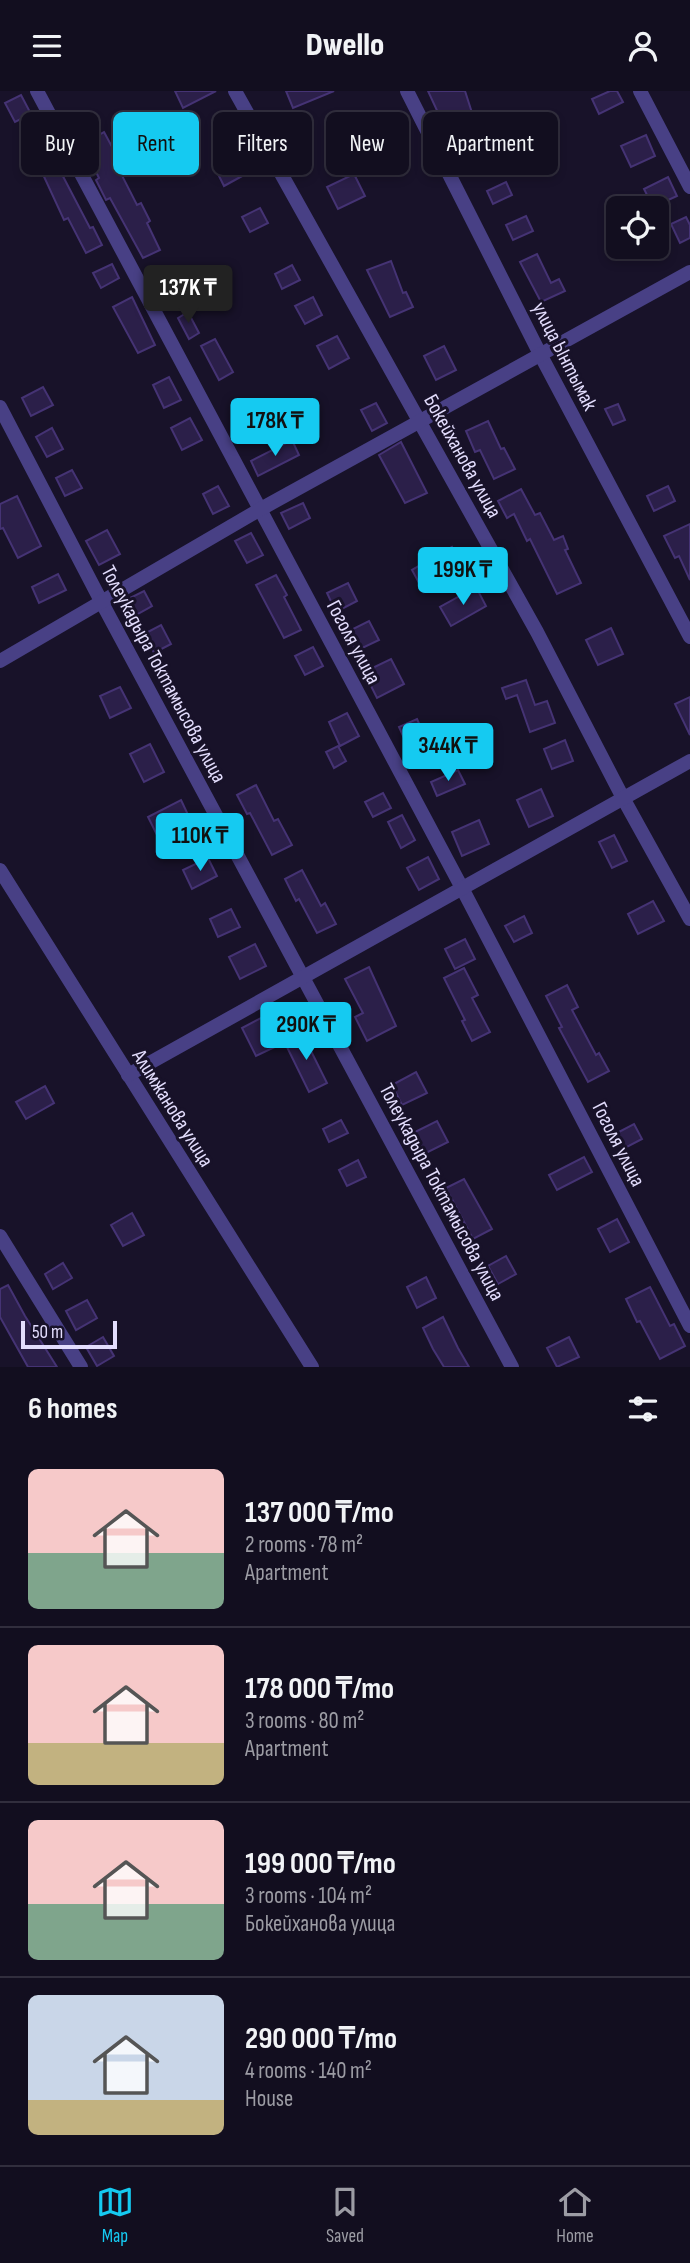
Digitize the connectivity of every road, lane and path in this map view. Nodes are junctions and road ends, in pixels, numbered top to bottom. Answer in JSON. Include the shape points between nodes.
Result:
{"nodes":[{"id":1,"x":37,"y":91,"type":"edge"},
{"id":2,"x":235,"y":91,"type":"edge"},
{"id":3,"x":407,"y":91,"type":"edge"},
{"id":4,"x":640,"y":91,"type":"edge"},
{"id":5,"x":690,"y":187,"type":"edge"},
{"id":6,"x":690,"y":272,"type":"edge"},
{"id":7,"x":540,"y":354,"type":"junction"},
{"id":8,"x":0,"y":407,"type":"edge"},
{"id":9,"x":419,"y":421,"type":"junction"},
{"id":10,"x":259,"y":510,"type":"junction"},
{"id":11,"x":100,"y":601,"type":"junction"},
{"id":12,"x":690,"y":637,"type":"edge"},
{"id":13,"x":0,"y":661,"type":"edge"},
{"id":14,"x":690,"y":761,"type":"edge"},
{"id":15,"x":623,"y":798,"type":"junction"},
{"id":16,"x":0,"y":870,"type":"edge"},
{"id":17,"x":462,"y":888,"type":"junction"},
{"id":18,"x":690,"y":919,"type":"edge"},
{"id":19,"x":303,"y":978,"type":"junction"},
{"id":20,"x":128,"y":1075,"type":"junction"},
{"id":21,"x":0,"y":1236,"type":"edge"},
{"id":22,"x":690,"y":1326,"type":"edge"},
{"id":23,"x":80,"y":1367,"type":"edge"},
{"id":24,"x":312,"y":1367,"type":"edge"},
{"id":25,"x":512,"y":1367,"type":"edge"}],
"edges":[{"from":1,"to":10,"type":"street","name":"Гоголя улица"},
{"from":2,"to":9,"type":"street","name":"Бокейханова улица"},
{"from":3,"to":7,"type":"street","name":"улица Ынтымак"},
{"from":4,"to":5,"type":"street"},
{"from":6,"to":7,"type":"street"},
{"from":7,"to":9,"type":"street"},
{"from":7,"to":12,"type":"street","name":"улица Ынтымак"},
{"from":8,"to":11,"type":"street","name":"Толеукадыра Токтамысова улица"},
{"from":9,"to":10,"type":"street"},
{"from":9,"to":15,"type":"street","name":"Бокейханова улица"},
{"from":10,"to":11,"type":"street"},
{"from":10,"to":17,"type":"street","name":"Гоголя улица"},
{"from":11,"to":13,"type":"street"},
{"from":11,"to":19,"type":"street","name":"Толеукадыра Токтамысова улица"},
{"from":14,"to":15,"type":"street"},
{"from":15,"to":17,"type":"street"},
{"from":15,"to":18,"type":"street","name":"Бокейханова улица"},
{"from":16,"to":20,"type":"street","name":"Алимжанова улица"},
{"from":17,"to":19,"type":"street"},
{"from":17,"to":22,"type":"street","name":"Гоголя улица"},
{"from":19,"to":20,"type":"street"},
{"from":19,"to":25,"type":"street","name":"Толеукадыра Токтамысова улица"},
{"from":20,"to":24,"type":"street","name":"Алимжанова улица"},
{"from":21,"to":23,"type":"street"}]}
